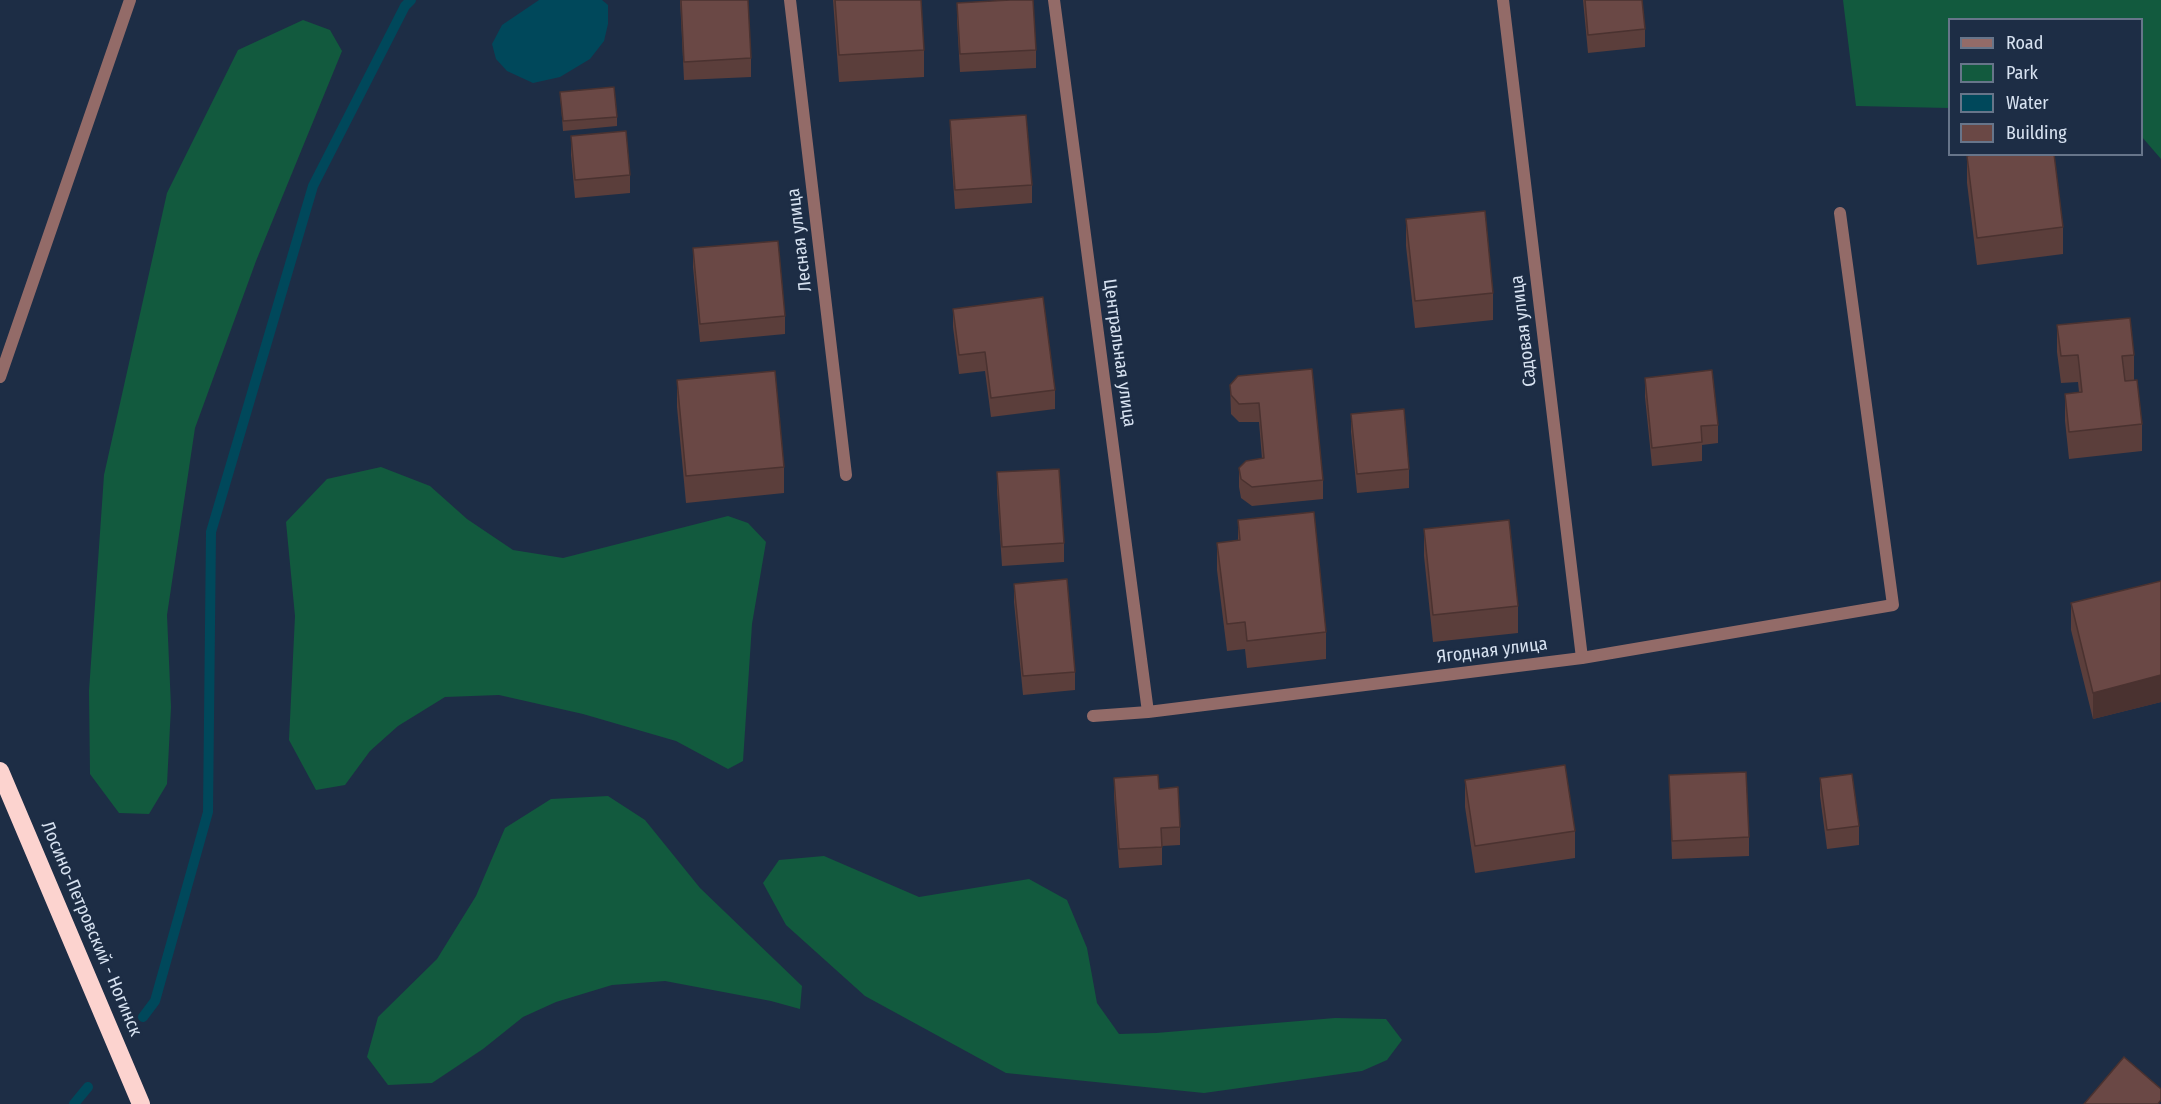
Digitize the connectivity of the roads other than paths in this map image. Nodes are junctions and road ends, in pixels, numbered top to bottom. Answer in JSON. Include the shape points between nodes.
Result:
{"nodes":[{"id":1,"x":130,"y":0,"type":"edge"},
{"id":2,"x":790,"y":0,"type":"edge"},
{"id":3,"x":1054,"y":0,"type":"edge"},
{"id":4,"x":1503,"y":0,"type":"edge"},
{"id":5,"x":1840,"y":213,"type":"dead end"},
{"id":6,"x":0,"y":377,"type":"edge"},
{"id":7,"x":846,"y":475,"type":"dead end"},
{"id":8,"x":1581,"y":658,"type":"junction"},
{"id":9,"x":1149,"y":712,"type":"junction"},
{"id":10,"x":1093,"y":716,"type":"dead end"},
{"id":11,"x":0,"y":771,"type":"edge"},
{"id":12,"x":141,"y":1104,"type":"edge"}],
"edges":[{"from":1,"to":6,"type":"street"},
{"from":2,"to":7,"type":"street","name":"Лесная улица"},
{"from":3,"to":9,"type":"street","name":"Центральная улица"},
{"from":4,"to":8,"type":"street","name":"Садовая улица"},
{"from":5,"to":8,"type":"street","name":"Ягодная улица","via":[[1893,605]]},
{"from":8,"to":9,"type":"street","name":"Ягодная улица"},
{"from":9,"to":10,"type":"street","name":"Ягодная улица"},
{"from":11,"to":12,"type":"highway","name":"Лосино-Петровский - Ногинск"}]}
